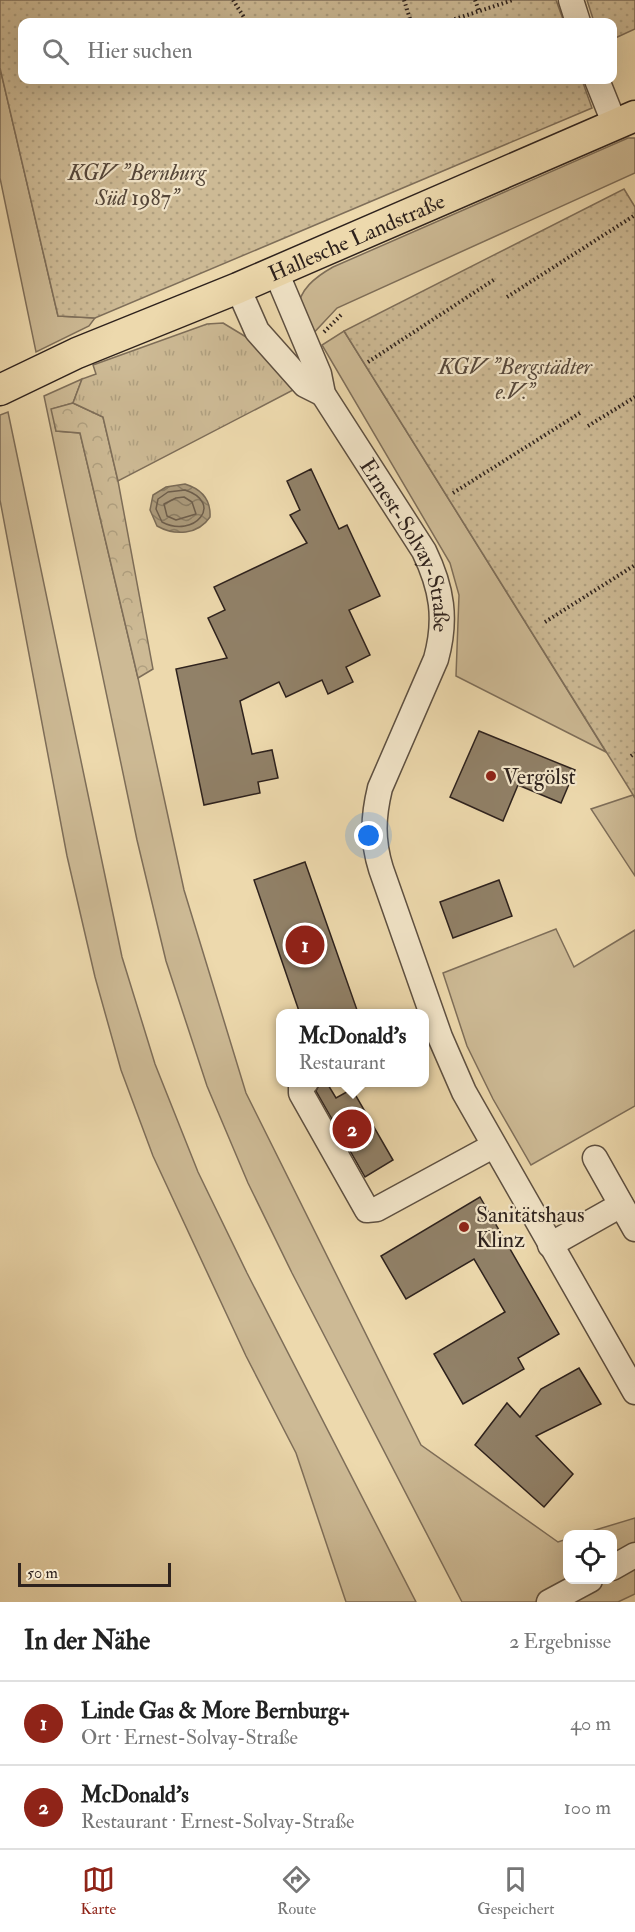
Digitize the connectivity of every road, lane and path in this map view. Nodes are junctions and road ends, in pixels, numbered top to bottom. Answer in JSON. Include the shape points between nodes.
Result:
{"nodes":[{"id":1,"x":233,"y":0,"type":"edge"},
{"id":2,"x":404,"y":0,"type":"edge"},
{"id":3,"x":475,"y":0,"type":"edge"},
{"id":4,"x":513,"y":0,"type":"edge"},
{"id":5,"x":571,"y":0,"type":"edge"},
{"id":6,"x":479,"y":12,"type":"junction"},
{"id":7,"x":244,"y":18,"type":"edge"},
{"id":8,"x":410,"y":18,"type":"edge"},
{"id":9,"x":459,"y":18,"type":"edge"},
{"id":10,"x":577,"y":18,"type":"edge"},
{"id":11,"x":600,"y":84,"type":"edge"},
{"id":12,"x":625,"y":120,"type":"edge"},
{"id":13,"x":635,"y":215,"type":"edge"},
{"id":14,"x":276,"y":272,"type":"junction"},
{"id":15,"x":495,"y":279,"type":"dead end"},
{"id":16,"x":238,"y":288,"type":"junction"},
{"id":17,"x":507,"y":297,"type":"dead end"},
{"id":18,"x":368,"y":362,"type":"dead end"},
{"id":19,"x":0,"y":390,"type":"edge"},
{"id":20,"x":323,"y":394,"type":"junction"},
{"id":21,"x":635,"y":397,"type":"edge"},
{"id":22,"x":580,"y":413,"type":"dead end"},
{"id":23,"x":588,"y":426,"type":"dead end"},
{"id":24,"x":453,"y":493,"type":"dead end"},
{"id":25,"x":635,"y":565,"type":"edge"},
{"id":26,"x":545,"y":622,"type":"dead end"},
{"id":27,"x":423,"y":1009,"type":"edge"},
{"id":28,"x":432,"y":1040,"type":"edge"},
{"id":29,"x":301,"y":1087,"type":"edge"},
{"id":30,"x":493,"y":1146,"type":"junction"},
{"id":31,"x":595,"y":1158,"type":"dead end"},
{"id":32,"x":621,"y":1205,"type":"junction"},
{"id":33,"x":635,"y":1229,"type":"edge"},
{"id":34,"x":550,"y":1245,"type":"junction"},
{"id":35,"x":635,"y":1392,"type":"edge"},
{"id":36,"x":635,"y":1555,"type":"edge"},
{"id":37,"x":617,"y":1565,"type":"edge"},
{"id":38,"x":583,"y":1584,"type":"edge"},
{"id":39,"x":549,"y":1602,"type":"edge"}],
"edges":[{"from":1,"to":7,"type":"path"},
{"from":2,"to":8,"type":"path"},
{"from":3,"to":6,"type":"path"},
{"from":4,"to":6,"type":"path"},
{"from":5,"to":10,"type":"street"},
{"from":6,"to":9,"type":"path"},
{"from":11,"to":12,"type":"street"},
{"from":12,"to":14,"type":"main road","name":"Hallesche Landstraße"},
{"from":13,"to":17,"type":"path"},
{"from":14,"to":16,"type":"main road","name":"Hallesche Landstraße"},
{"from":14,"to":20,"type":"street","name":"Ernest-Solvay-Straße","via":[[319,374]]},
{"from":15,"to":18,"type":"path"},
{"from":16,"to":19,"type":"main road","name":"Hallesche Landstraße","via":[[77,353]]},
{"from":16,"to":20,"type":"street","name":"Ernest-Solvay-Straße","via":[[257,331],[305,385]]},
{"from":20,"to":27,"type":"street","name":"Ernest-Solvay-Straße","via":[[423,551],[442,596],[442,637],[436,659],[380,788],[373,828],[381,869]]},
{"from":21,"to":23,"type":"path"},
{"from":22,"to":24,"type":"path"},
{"from":25,"to":26,"type":"path"},
{"from":28,"to":30,"type":"street","name":"Ernest-Solvay-Straße"},
{"from":29,"to":30,"type":"street","via":[[367,1210],[377,1209]]},
{"from":30,"to":34,"type":"street","name":"Ernest-Solvay-Straße"},
{"from":31,"to":32,"type":"street"},
{"from":32,"to":33,"type":"street"},
{"from":32,"to":34,"type":"street"},
{"from":34,"to":35,"type":"street","name":"Ernest-Solvay-Straße"},
{"from":36,"to":37,"type":"street"},
{"from":38,"to":39,"type":"street"}]}
